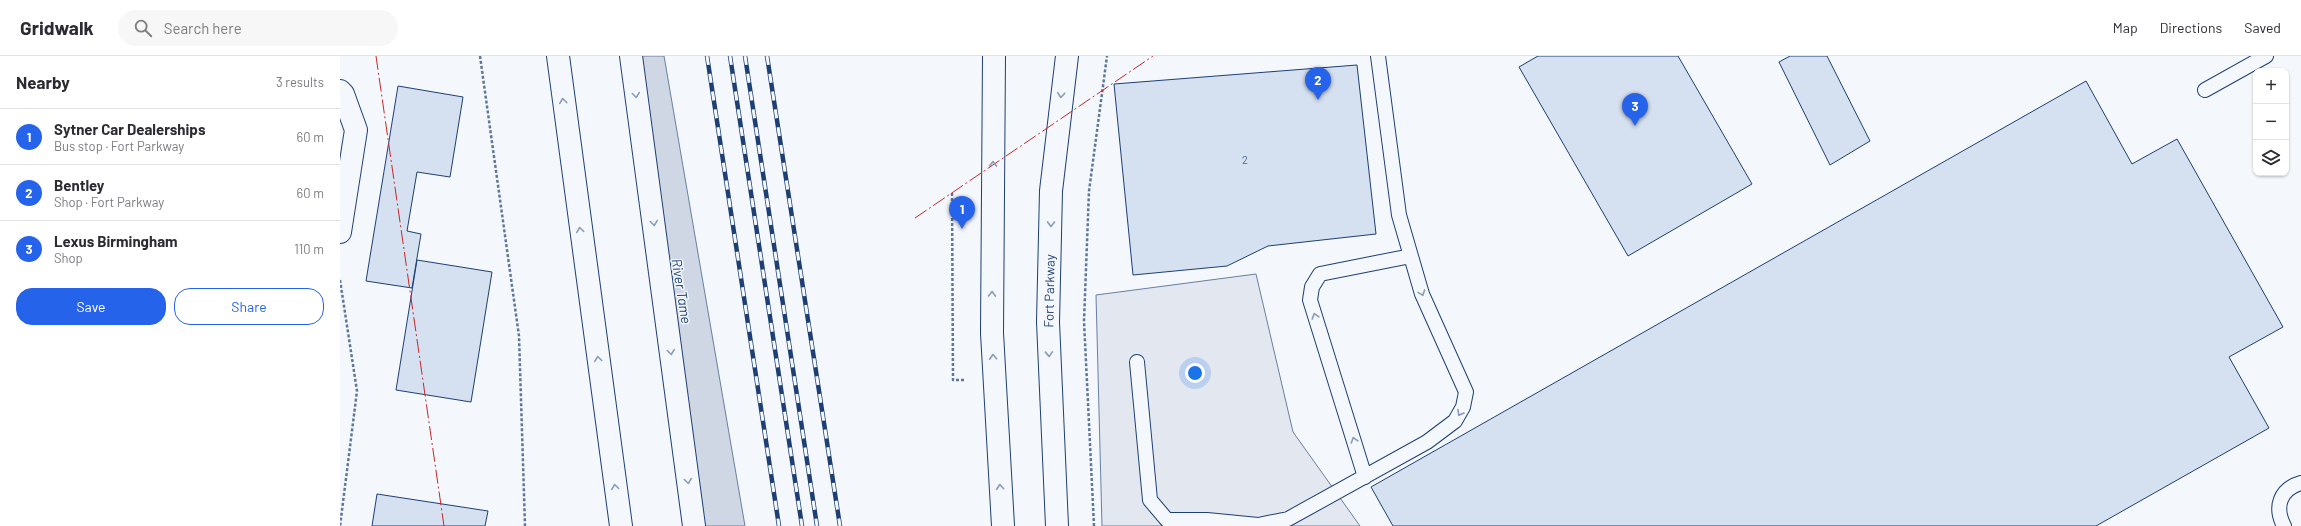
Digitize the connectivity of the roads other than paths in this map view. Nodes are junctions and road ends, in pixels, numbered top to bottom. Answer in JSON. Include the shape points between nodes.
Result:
{"nodes":[{"id":1,"x":558,"y":56,"type":"edge"},
{"id":2,"x":631,"y":56,"type":"edge"},
{"id":3,"x":994,"y":56,"type":"edge"},
{"id":4,"x":1067,"y":56,"type":"edge"},
{"id":5,"x":1378,"y":56,"type":"edge"},
{"id":6,"x":2266,"y":56,"type":"edge"},
{"id":7,"x":2205,"y":90,"type":"dead end"},
{"id":8,"x":340,"y":91,"type":"edge"},
{"id":9,"x":340,"y":232,"type":"edge"},
{"id":10,"x":1411,"y":256,"type":"junction"},
{"id":11,"x":1137,"y":362,"type":"dead end"},
{"id":12,"x":1052,"y":454,"type":"junction"},
{"id":13,"x":1365,"y":477,"type":"junction"},
{"id":14,"x":2301,"y":483,"type":"edge"},
{"id":15,"x":1290,"y":522,"type":"edge"},
{"id":16,"x":620,"y":526,"type":"edge"},
{"id":17,"x":694,"y":526,"type":"edge"},
{"id":18,"x":1003,"y":526,"type":"edge"},
{"id":19,"x":1056,"y":526,"type":"edge"},
{"id":20,"x":1065,"y":526,"type":"edge"},
{"id":21,"x":2284,"y":526,"type":"edge"}],
"edges":[{"from":16,"to":1,"type":"main road","one_way":true},
{"from":2,"to":17,"type":"main road","one_way":true},
{"from":18,"to":3,"type":"main road","one_way":true,"via":[[992,333]]},
{"from":4,"to":12,"type":"main road","name":"Fort Parkway","one_way":true,"via":[[1051,191],[1048,330]]},
{"from":5,"to":10,"type":"lane","via":[[1400,215]]},
{"from":6,"to":7,"type":"lane"},
{"from":8,"to":9,"type":"main road","via":[[356,130]]},
{"from":10,"to":13,"type":"lane","one_way":true,"via":[[1422,294],[1466,392],[1463,407],[1455,422],[1427,442]]},
{"from":13,"to":10,"type":"lane","one_way":true,"via":[[1310,300],[1312,287],[1320,274]]},
{"from":11,"to":15,"type":"lane","via":[[1150,500],[1168,520],[1207,520],[1258,526]]},
{"from":12,"to":19,"type":"main road","name":"Fort Parkway"},
{"from":12,"to":20,"type":"lane"},
{"from":13,"to":15,"type":"lane"},
{"from":14,"to":21,"type":"lane","via":[[2287,490],[2278,505],[2278,516]]}]}
